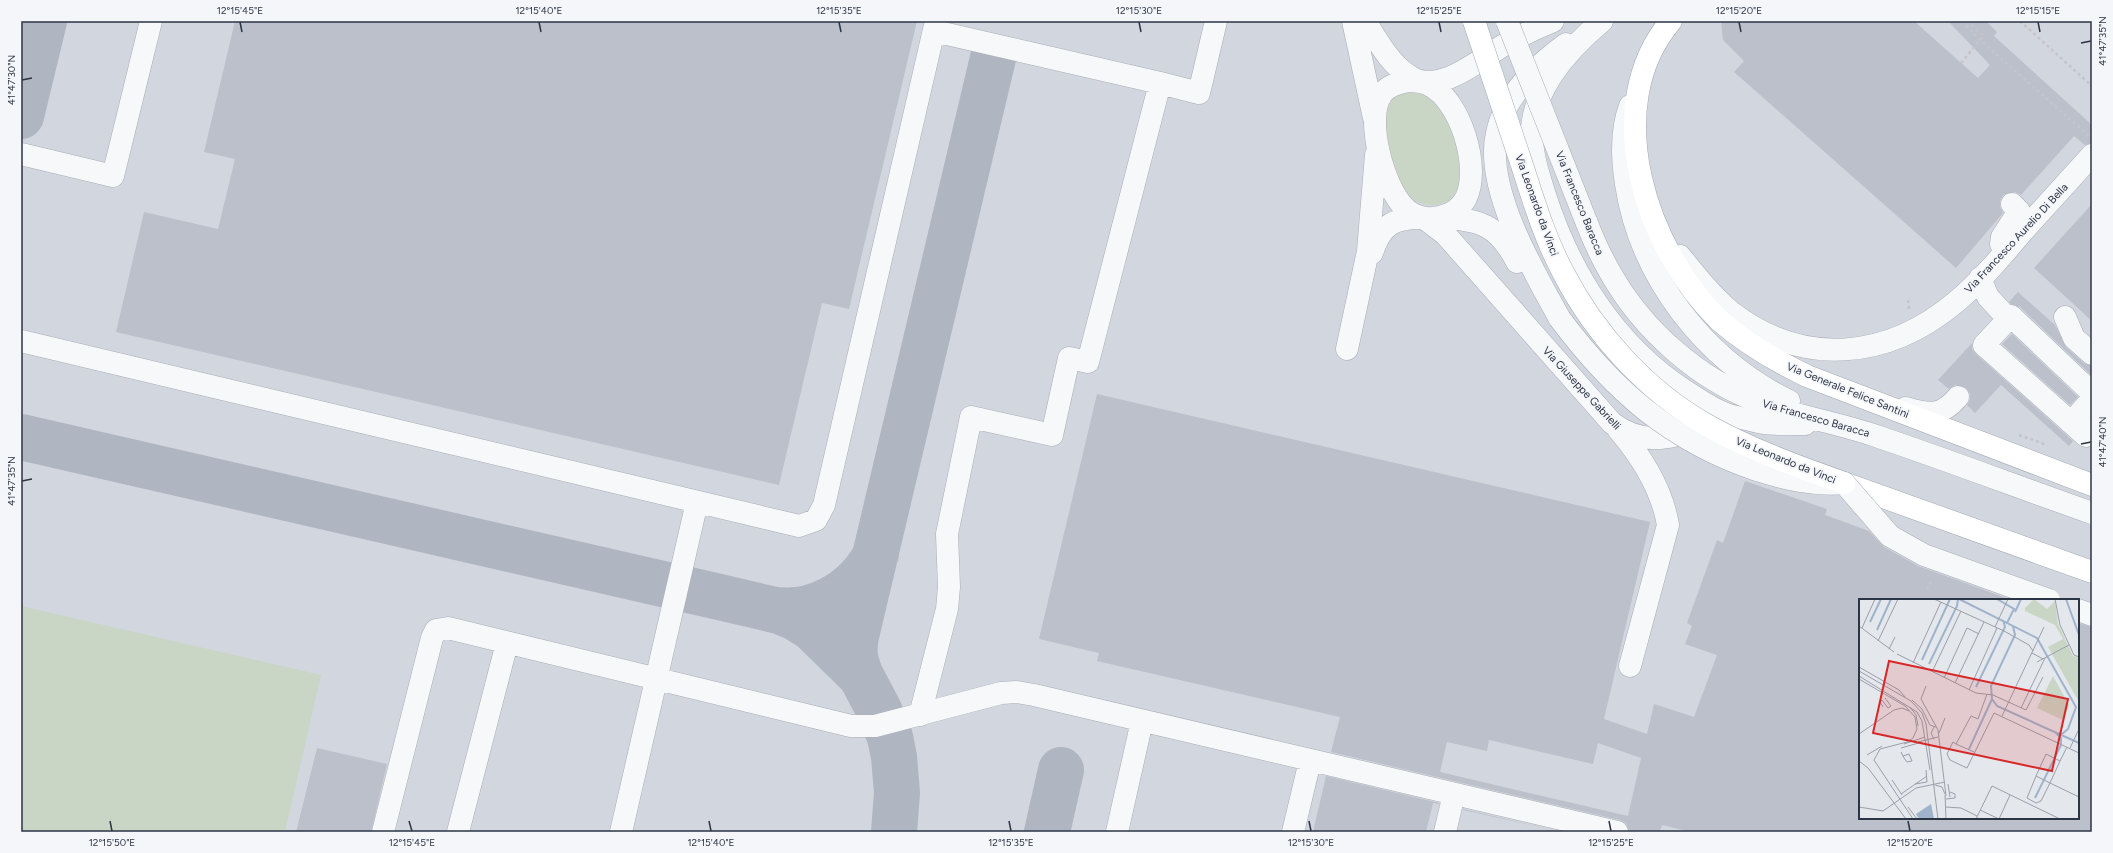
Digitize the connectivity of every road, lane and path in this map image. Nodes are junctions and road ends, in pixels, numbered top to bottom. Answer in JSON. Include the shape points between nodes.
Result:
{"nodes":[{"id":1,"x":151,"y":21,"type":"edge"},
{"id":2,"x":1216,"y":21,"type":"edge"},
{"id":3,"x":1353,"y":21,"type":"edge"},
{"id":4,"x":1366,"y":21,"type":"edge"},
{"id":5,"x":1474,"y":21,"type":"edge"},
{"id":6,"x":1507,"y":21,"type":"edge"},
{"id":7,"x":1598,"y":21,"type":"edge"},
{"id":8,"x":1602,"y":21,"type":"edge"},
{"id":9,"x":1671,"y":21,"type":"edge"},
{"id":10,"x":1962,"y":21,"type":"edge"},
{"id":11,"x":1968,"y":21,"type":"edge"},
{"id":12,"x":2020,"y":21,"type":"edge"},
{"id":13,"x":1542,"y":24,"type":"edge"},
{"id":14,"x":935,"y":26,"type":"edge"},
{"id":15,"x":1980,"y":40,"type":"junction"},
{"id":16,"x":1646,"y":62,"type":"junction"},
{"id":17,"x":1961,"y":63,"type":"dead end"},
{"id":18,"x":1420,"y":81,"type":"junction"},
{"id":19,"x":1160,"y":83,"type":"junction"},
{"id":20,"x":2092,"y":86,"type":"edge"},
{"id":21,"x":1374,"y":119,"type":"junction"},
{"id":22,"x":2092,"y":138,"type":"edge"},
{"id":23,"x":1377,"y":142,"type":"junction"},
{"id":24,"x":21,"y":154,"type":"edge"},
{"id":25,"x":2092,"y":155,"type":"edge"},
{"id":26,"x":1648,"y":202,"type":"junction"},
{"id":27,"x":1431,"y":218,"type":"junction"},
{"id":28,"x":2035,"y":218,"type":"junction"},
{"id":29,"x":1519,"y":255,"type":"junction"},
{"id":30,"x":1999,"y":259,"type":"junction"},
{"id":31,"x":1980,"y":278,"type":"junction"},
{"id":32,"x":1359,"y":295,"type":"junction"},
{"id":33,"x":1908,"y":300,"type":"dead end"},
{"id":34,"x":2001,"y":311,"type":"dead end"},
{"id":35,"x":1909,"y":314,"type":"dead end"},
{"id":36,"x":2065,"y":317,"type":"dead end"},
{"id":37,"x":21,"y":341,"type":"edge"},
{"id":38,"x":1347,"y":350,"type":"dead end"},
{"id":39,"x":2092,"y":354,"type":"edge"},
{"id":40,"x":2092,"y":393,"type":"edge"},
{"id":41,"x":1958,"y":397,"type":"dead end"},
{"id":42,"x":2092,"y":399,"type":"edge"},
{"id":43,"x":1879,"y":405,"type":"junction"},
{"id":44,"x":1740,"y":418,"type":"junction"},
{"id":45,"x":1612,"y":422,"type":"junction"},
{"id":46,"x":2071,"y":423,"type":"junction"},
{"id":47,"x":1847,"y":426,"type":"junction"},
{"id":48,"x":2092,"y":429,"type":"edge"},
{"id":49,"x":1885,"y":439,"type":"junction"},
{"id":50,"x":1844,"y":483,"type":"junction"},
{"id":51,"x":2092,"y":485,"type":"edge"},
{"id":52,"x":697,"y":502,"type":"junction"},
{"id":53,"x":2092,"y":513,"type":"edge"},
{"id":54,"x":2092,"y":572,"type":"edge"},
{"id":55,"x":2046,"y":599,"type":"edge"},
{"id":56,"x":2079,"y":610,"type":"edge"},
{"id":57,"x":2092,"y":615,"type":"edge"},
{"id":58,"x":507,"y":643,"type":"junction"},
{"id":59,"x":1630,"y":666,"type":"dead end"},
{"id":60,"x":657,"y":680,"type":"junction"},
{"id":61,"x":920,"y":715,"type":"junction"},
{"id":62,"x":1142,"y":721,"type":"junction"},
{"id":63,"x":1310,"y":761,"type":"junction"},
{"id":64,"x":1454,"y":794,"type":"junction"},
{"id":65,"x":1606,"y":831,"type":"edge"},
{"id":66,"x":384,"y":832,"type":"edge"},
{"id":67,"x":458,"y":832,"type":"edge"},
{"id":68,"x":621,"y":832,"type":"edge"},
{"id":69,"x":1117,"y":832,"type":"edge"},
{"id":70,"x":1293,"y":832,"type":"edge"},
{"id":71,"x":1445,"y":832,"type":"edge"}],
"edges":[{"from":1,"to":24,"type":"street","via":[[114,176]]},
{"from":2,"to":19,"type":"street","via":[[1199,93]]},
{"from":3,"to":21,"type":"street"},
{"from":4,"to":18,"type":"street","via":[[1394,63],[1404,73]]},
{"from":5,"to":50,"type":"main road","name":"Via Leonardo da Vinci","bridge":true,"via":[[1550,247],[1570,286],[1599,328],[1654,387],[1704,424],[1760,452]]},
{"from":6,"to":47,"type":"street","name":"Via Francesco Baracca","bridge":true,"via":[[1599,252],[1626,296],[1646,322],[1672,349],[1722,384],[1758,402],[1804,417]]},
{"from":7,"to":29,"type":"street","via":[[1564,45],[1531,74],[1507,106],[1497,132],[1494,153]]},
{"from":8,"to":44,"type":"street","via":[[1571,51],[1551,77],[1534,113],[1533,145],[1540,182],[1553,220],[1569,257],[1600,309],[1639,354],[1662,376],[1720,413]]},
{"from":9,"to":16,"type":"main road","name":"Via Generale Felice Santini"},
{"from":10,"to":15,"type":"path"},
{"from":11,"to":15,"type":"path","via":[[1983,36]]},
{"from":12,"to":20,"type":"path"},
{"from":13,"to":18,"type":"street","via":[[1503,45],[1462,72],[1444,79]]},
{"from":14,"to":19,"type":"street"},
{"from":14,"to":52,"type":"street","via":[[824,505],[816,520],[800,526]]},
{"from":15,"to":17,"type":"path"},
{"from":15,"to":22,"type":"path"},
{"from":16,"to":26,"type":"main road","name":"Via Generale Felice Santini","via":[[1638,94],[1635,137],[1637,158]]},
{"from":16,"to":47,"type":"street","via":[[1628,110],[1623,169],[1638,235],[1658,279],[1695,329],[1720,354],[1749,377],[1789,401]]},
{"from":18,"to":21,"type":"street","via":[[1408,81],[1389,87],[1378,100]]},
{"from":18,"to":27,"type":"street","via":[[1430,85],[1448,102],[1459,120],[1471,169],[1467,194],[1456,210],[1449,215]]},
{"from":19,"to":61,"type":"street","via":[[1088,362],[1069,358],[1052,435],[971,417],[947,534],[947,609]]},
{"from":21,"to":23,"type":"street"},
{"from":23,"to":27,"type":"street","via":[[1396,198],[1404,208]]},
{"from":23,"to":32,"type":"street","via":[[1368,251]]},
{"from":25,"to":28,"type":"street","name":"Via Francesco Aurelio Di Bella"},
{"from":26,"to":31,"type":"street","name":"Via Francesco Aurelio Di Bella","via":[[1672,247],[1723,305],[1763,332],[1814,349],[1858,349],[1903,336],[1940,314]]},
{"from":26,"to":43,"type":"main road","name":"Via Generale Felice Santini","via":[[1664,241],[1687,281],[1720,321],[1750,344],[1784,364]]},
{"from":27,"to":29,"type":"street","via":[[1470,220],[1486,225]]},
{"from":27,"to":32,"type":"street","via":[[1402,219],[1384,229],[1377,238]]},
{"from":27,"to":45,"type":"street","name":"Via Giuseppe Gabrielli"},
{"from":28,"to":30,"type":"street","name":"Via Francesco Aurelio Di Bella"},
{"from":28,"to":30,"type":"street","via":[[2014,202],[2019,211],[2002,237]]},
{"from":29,"to":50,"type":"street","bridge":true,"via":[[1534,294],[1560,319],[1626,394],[1648,412],[1688,440],[1722,457],[1782,478],[1816,484]]},
{"from":30,"to":31,"type":"street","name":"Via Francesco Aurelio Di Bella"},
{"from":31,"to":34,"type":"street","via":[[1988,297]]},
{"from":32,"to":38,"type":"street"},
{"from":33,"to":35,"type":"path"},
{"from":36,"to":39,"type":"street","via":[[2074,338]]},
{"from":37,"to":52,"type":"street"},
{"from":40,"to":46,"type":"street","via":[[2011,316],[1984,345]]},
{"from":41,"to":43,"type":"street","via":[[1952,405],[1936,413],[1925,413],[1892,404]]},
{"from":42,"to":46,"type":"street"},
{"from":43,"to":51,"type":"main road","name":"Via Generale Felice Santini"},
{"from":44,"to":45,"type":"street","name":"Via Giuseppe Gabrielli","via":[[1718,420],[1689,432],[1655,438],[1636,437],[1624,432]]},
{"from":44,"to":49,"type":"street","name":"Via Giuseppe Gabrielli","via":[[1766,424],[1823,426]]},
{"from":45,"to":59,"type":"street","via":[[1630,443],[1649,474],[1668,525]]},
{"from":46,"to":48,"type":"street","via":[[2086,436]]},
{"from":47,"to":49,"type":"street","name":"Via Francesco Baracca"},
{"from":49,"to":53,"type":"street","name":"Via Francesco Baracca"},
{"from":50,"to":54,"type":"main road","name":"Via Leonardo da Vinci"},
{"from":50,"to":55,"type":"street","bridge":true,"via":[[1890,536],[1905,546]]},
{"from":52,"to":60,"type":"street"},
{"from":56,"to":57,"type":"street"},
{"from":58,"to":60,"type":"street"},
{"from":58,"to":66,"type":"street","via":[[448,628],[436,630]]},
{"from":58,"to":67,"type":"street"},
{"from":60,"to":61,"type":"street","via":[[851,726],[875,726]]},
{"from":60,"to":68,"type":"street"},
{"from":61,"to":62,"type":"street","via":[[1001,693],[1017,692]]},
{"from":62,"to":63,"type":"street"},
{"from":62,"to":69,"type":"street"},
{"from":63,"to":64,"type":"street"},
{"from":63,"to":70,"type":"street"},
{"from":64,"to":65,"type":"street"},
{"from":64,"to":71,"type":"street"}]}
